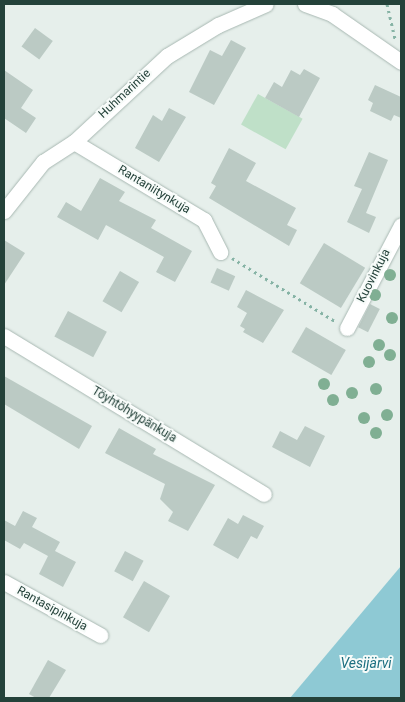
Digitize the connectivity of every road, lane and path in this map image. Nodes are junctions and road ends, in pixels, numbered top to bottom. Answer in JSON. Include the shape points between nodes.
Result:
{"nodes":[{"id":1,"x":266,"y":4,"type":"edge"},
{"id":2,"x":305,"y":4,"type":"edge"},
{"id":3,"x":387,"y":4,"type":"edge"},
{"id":4,"x":398,"y":60,"type":"edge"},
{"id":5,"x":74,"y":142,"type":"junction"},
{"id":6,"x":4,"y":211,"type":"edge"},
{"id":7,"x":401,"y":225,"type":"edge"},
{"id":8,"x":220,"y":252,"type":"joint"},
{"id":9,"x":347,"y":328,"type":"joint"},
{"id":10,"x":4,"y":336,"type":"edge"},
{"id":11,"x":264,"y":494,"type":"dead end"},
{"id":12,"x":4,"y":582,"type":"edge"},
{"id":13,"x":100,"y":635,"type":"dead end"}],
"edges":[{"from":1,"to":5,"type":"street","name":"Huhmarintie","via":[[218,25],[167,56]]},
{"from":2,"to":4,"type":"street","via":[[332,14]]},
{"from":3,"to":4,"type":"path","via":[[394,21]]},
{"from":5,"to":6,"type":"street","name":"Huhmarintie","via":[[43,162]]},
{"from":5,"to":8,"type":"street","name":"Rantaniitynkuja","via":[[204,220]]},
{"from":7,"to":9,"type":"street","name":"Kuovinkuja"},
{"from":8,"to":9,"type":"path"},
{"from":10,"to":11,"type":"street","name":"Töyhtöhyypänkuja"},
{"from":12,"to":13,"type":"street","name":"Rantasipinkuja"}]}
